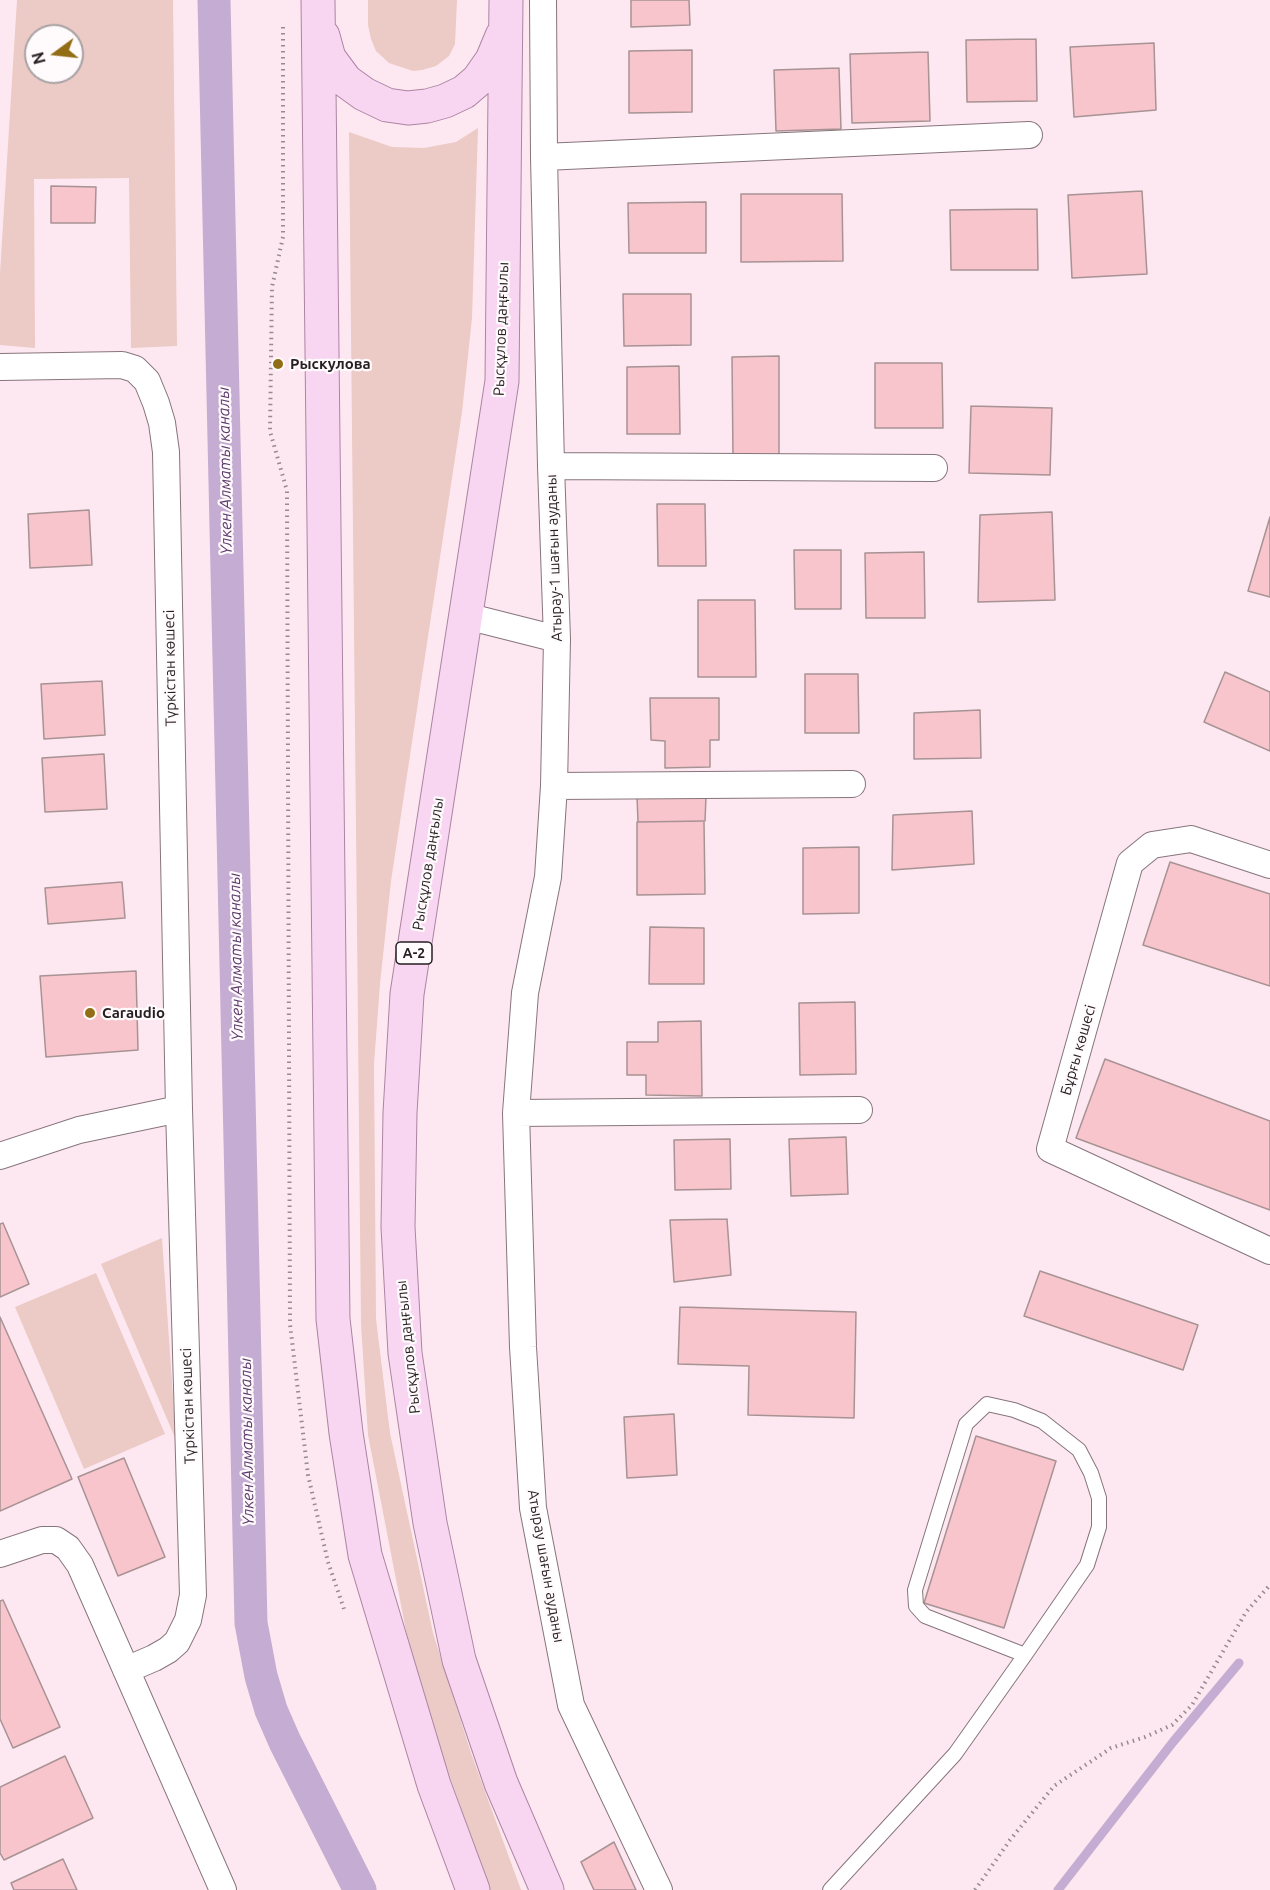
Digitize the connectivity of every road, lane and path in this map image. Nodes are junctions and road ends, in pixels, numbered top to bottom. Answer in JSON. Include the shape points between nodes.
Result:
{"nodes":[{"id":1,"x":543,"y":0,"type":"edge"},
{"id":2,"x":318,"y":4,"type":"edge"},
{"id":3,"x":506,"y":7,"type":"edge"},
{"id":4,"x":1029,"y":135,"type":"dead end"},
{"id":5,"x":544,"y":157,"type":"junction"},
{"id":6,"x":0,"y":368,"type":"edge"},
{"id":7,"x":551,"y":466,"type":"junction"},
{"id":8,"x":934,"y":468,"type":"dead end"},
{"id":9,"x":466,"y":616,"type":"junction"},
{"id":10,"x":557,"y":639,"type":"junction"},
{"id":11,"x":852,"y":784,"type":"dead end"},
{"id":12,"x":554,"y":786,"type":"junction"},
{"id":13,"x":1270,"y":865,"type":"edge"},
{"id":14,"x":179,"y":1109,"type":"junction"},
{"id":15,"x":859,"y":1110,"type":"dead end"},
{"id":16,"x":516,"y":1113,"type":"junction"},
{"id":17,"x":0,"y":1156,"type":"edge"},
{"id":18,"x":1270,"y":1251,"type":"edge"},
{"id":19,"x":0,"y":1554,"type":"edge"},
{"id":20,"x":1270,"y":1585,"type":"edge"},
{"id":21,"x":1024,"y":1655,"type":"junction"},
{"id":22,"x":126,"y":1670,"type":"junction"},
{"id":23,"x":223,"y":1890,"type":"edge"},
{"id":24,"x":473,"y":1890,"type":"edge"},
{"id":25,"x":547,"y":1890,"type":"edge"},
{"id":26,"x":659,"y":1890,"type":"edge"},
{"id":27,"x":830,"y":1890,"type":"edge"},
{"id":28,"x":975,"y":1890,"type":"edge"}],
"edges":[{"from":1,"to":5,"type":"street","name":"Атырау-1 шағын ауданы"},
{"from":2,"to":3,"type":"main road","via":[[329,58],[346,81],[387,105],[408,108],[445,101],[478,81],[502,39]]},
{"from":2,"to":24,"type":"main road","via":[[333,1319],[366,1555],[434,1785]]},
{"from":3,"to":9,"type":"main road","name":"Рысқұлов даңғылы","number":"A-2","via":[[502,381]]},
{"from":4,"to":5,"type":"street"},
{"from":5,"to":7,"type":"street","name":"Атырау-1 шағын ауданы"},
{"from":6,"to":14,"type":"street","name":"Түркістан көшесі","via":[[122,365],[135,369],[147,381],[162,423]]},
{"from":7,"to":8,"type":"street"},
{"from":7,"to":10,"type":"street","name":"Атырау-1 шағын ауданы"},
{"from":9,"to":10,"type":"street"},
{"from":9,"to":25,"type":"main road","name":"Рысқұлов даңғылы","number":"A-2","via":[[408,994],[398,1227],[405,1342],[430,1523],[459,1660],[501,1783]]},
{"from":10,"to":12,"type":"street","name":"Атырау-1 шағын ауданы"},
{"from":11,"to":12,"type":"street"},
{"from":12,"to":16,"type":"street","name":"Атырау-1 шағын ауданы","via":[[548,877],[525,993]]},
{"from":13,"to":18,"type":"street","name":"Бұрғы көшесі","via":[[1191,839],[1152,845],[1130,863],[1050,1149]]},
{"from":14,"to":17,"type":"street","via":[[80,1130]]},
{"from":14,"to":22,"type":"street","name":"Түркістан көшесі","via":[[193,1595],[188,1620],[177,1642]]},
{"from":15,"to":16,"type":"street"},
{"from":16,"to":26,"type":"street","name":"Атырау шағын ауданы","via":[[523,1347],[533,1508],[571,1705]]},
{"from":19,"to":22,"type":"street","via":[[42,1539],[56,1540],[68,1548],[80,1564]]},
{"from":20,"to":28,"type":"path","via":[[1246,1612],[1192,1705],[1172,1725],[1111,1748],[1054,1786]]},
{"from":21,"to":21,"type":"lane","via":[[1087,1565],[1099,1527],[1099,1498],[1079,1450],[1042,1421],[987,1404],[966,1424],[915,1590],[916,1606],[925,1616]]},
{"from":21,"to":27,"type":"lane","via":[[956,1754]]},
{"from":22,"to":23,"type":"street"}]}
